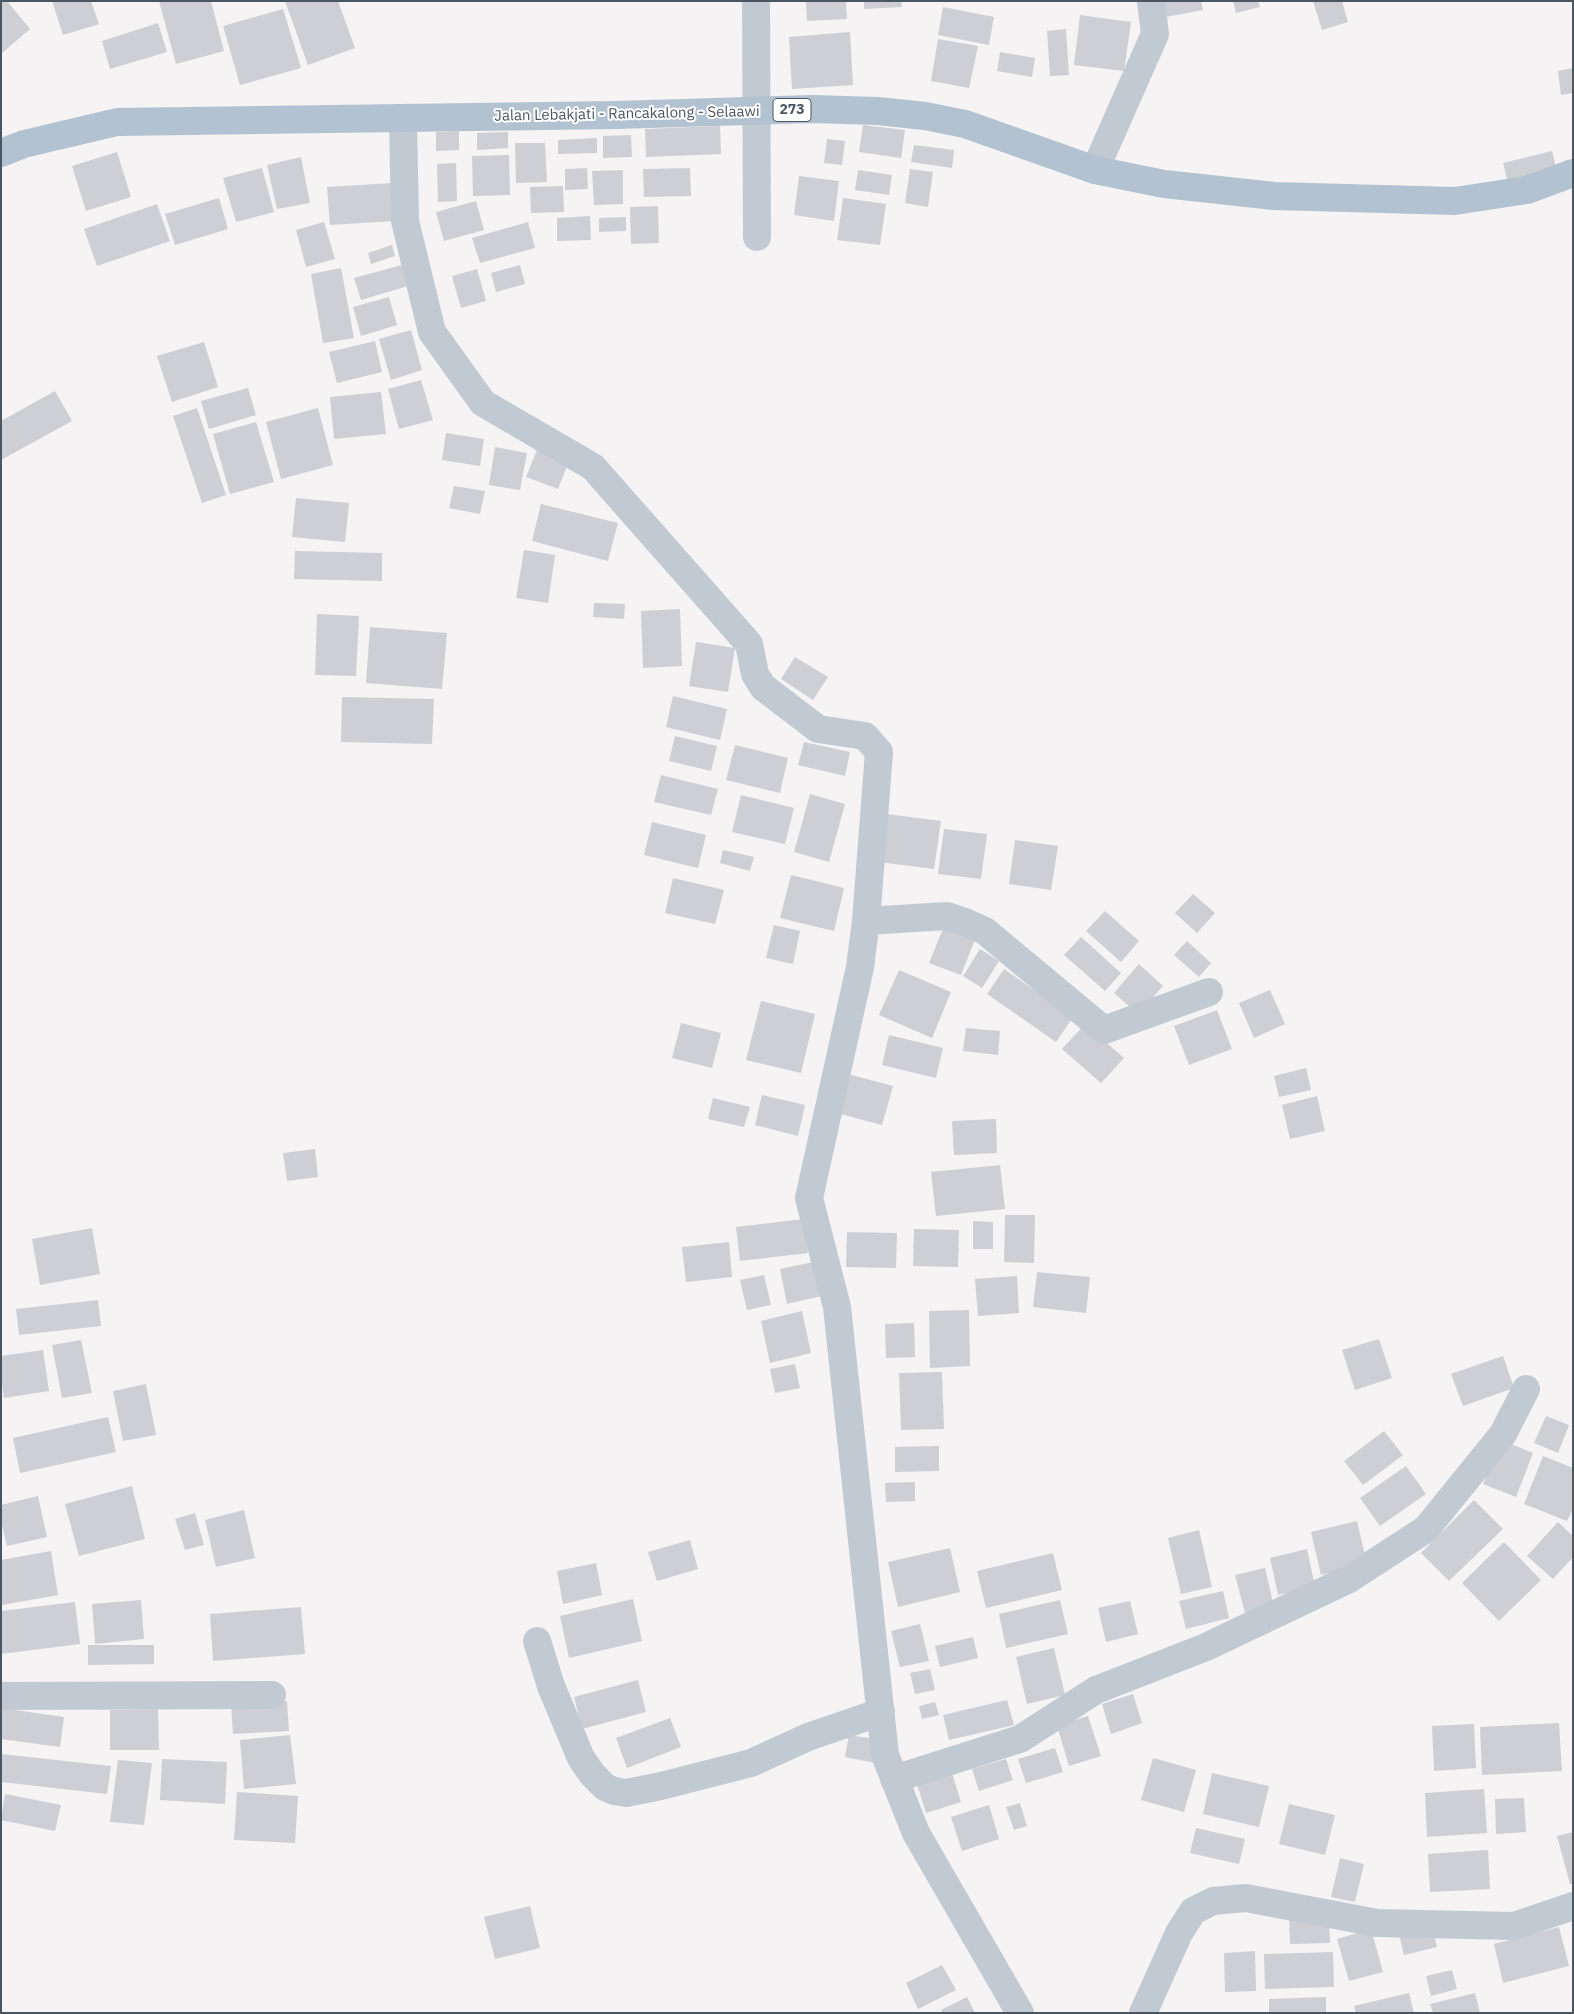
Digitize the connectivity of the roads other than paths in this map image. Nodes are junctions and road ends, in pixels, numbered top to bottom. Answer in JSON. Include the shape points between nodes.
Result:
{"nodes":[{"id":1,"x":756,"y":1,"type":"edge"},
{"id":2,"x":1151,"y":1,"type":"edge"},
{"id":3,"x":757,"y":111,"type":"junction"},
{"id":4,"x":403,"y":118,"type":"junction"},
{"id":5,"x":1,"y":153,"type":"edge"},
{"id":6,"x":1095,"y":170,"type":"junction"},
{"id":7,"x":1573,"y":173,"type":"edge"},
{"id":8,"x":757,"y":237,"type":"dead end"},
{"id":9,"x":866,"y":922,"type":"junction"},
{"id":10,"x":1209,"y":992,"type":"dead end"},
{"id":11,"x":1526,"y":1389,"type":"dead end"},
{"id":12,"x":537,"y":1641,"type":"dead end"},
{"id":13,"x":272,"y":1695,"type":"dead end"},
{"id":14,"x":1,"y":1696,"type":"edge"},
{"id":15,"x":881,"y":1712,"type":"junction"},
{"id":16,"x":894,"y":1779,"type":"junction"},
{"id":17,"x":1573,"y":1906,"type":"edge"},
{"id":18,"x":1020,"y":2013,"type":"edge"},
{"id":19,"x":1143,"y":2013,"type":"edge"}],
"edges":[{"from":1,"to":3,"type":"street"},
{"from":2,"to":6,"type":"street","via":[[1155,34]]},
{"from":3,"to":4,"type":"main road","name":"Jalan Lebakjati - Rancakalong - Selaawi","number":"273"},
{"from":3,"to":6,"type":"main road","name":"Jalan Lebakjati - Rancakalong - Selaawi","number":"273","via":[[878,111],[925,116],[965,124]]},
{"from":3,"to":8,"type":"street"},
{"from":4,"to":5,"type":"main road","name":"Jalan Lebakjati - Rancakalong - Selaawi","number":"273","via":[[117,122],[24,144]]},
{"from":4,"to":9,"type":"street","via":[[405,221],[432,332],[483,403],[593,467],[748,644],[755,674],[763,687],[818,729],[865,736],[879,752]]},
{"from":6,"to":7,"type":"main road","name":"Jalan Lebakjati - Rancakalong - Selaawi","number":"273","via":[[1164,184],[1274,196],[1455,201],[1528,190]]},
{"from":9,"to":10,"type":"street","via":[[947,916],[966,922],[985,931],[1104,1030]]},
{"from":9,"to":15,"type":"street","via":[[860,966],[809,1198],[837,1307]]},
{"from":11,"to":16,"type":"street","via":[[1504,1434],[1426,1529],[1349,1579],[1206,1647],[1096,1690],[1020,1739]]},
{"from":12,"to":15,"type":"street","via":[[551,1686],[581,1758],[598,1780],[614,1791],[626,1793],[662,1786],[751,1763],[808,1737]]},
{"from":13,"to":14,"type":"street"},
{"from":15,"to":16,"type":"street","via":[[885,1756]]},
{"from":16,"to":18,"type":"street","via":[[916,1832]]},
{"from":17,"to":19,"type":"street","via":[[1514,1926],[1377,1923],[1246,1898],[1212,1900],[1193,1911],[1179,1933]]}]}
